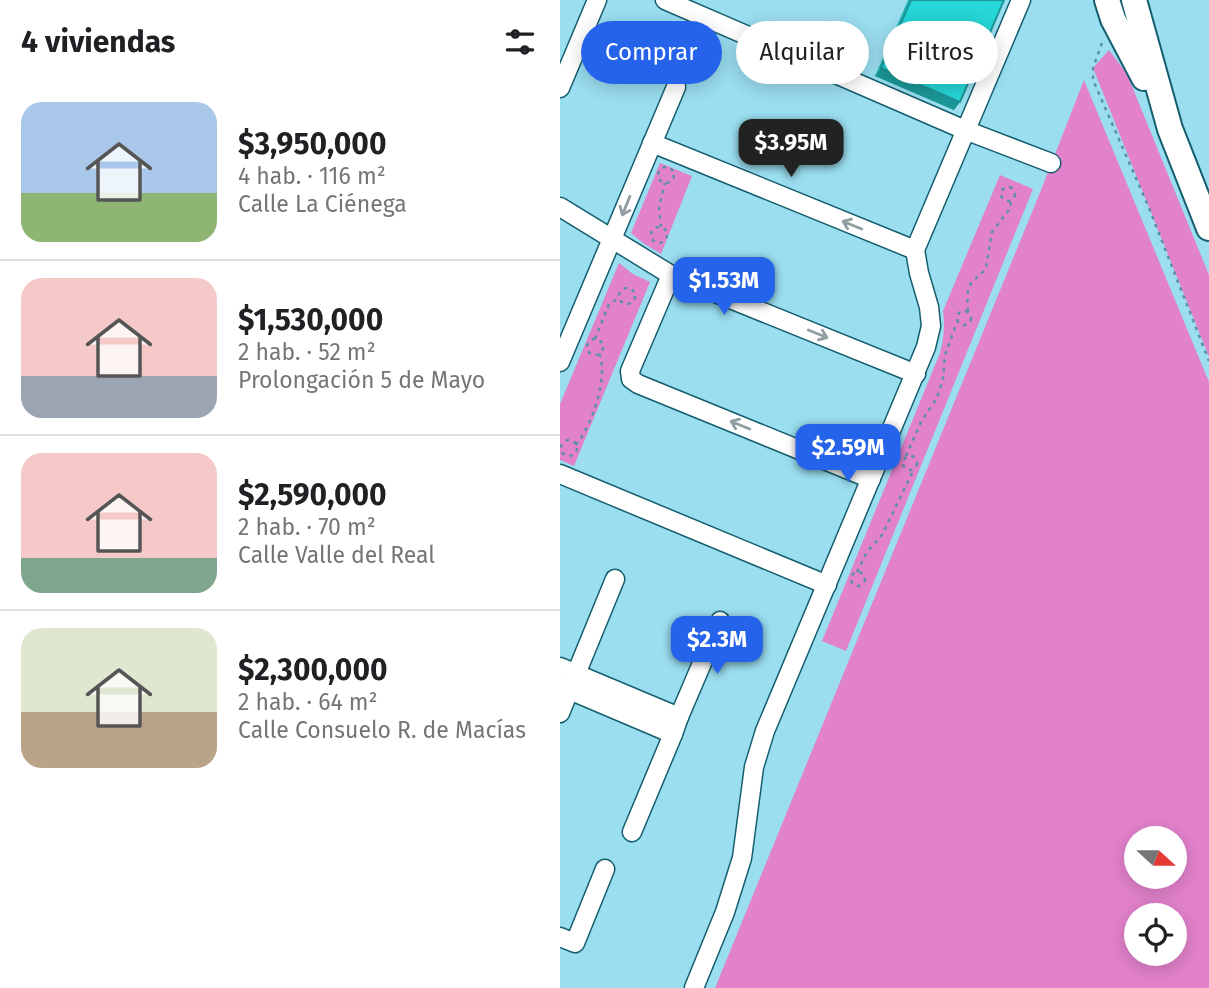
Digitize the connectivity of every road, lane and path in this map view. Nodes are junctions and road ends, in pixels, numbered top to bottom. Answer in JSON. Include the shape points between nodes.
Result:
{"nodes":[{"id":1,"x":597,"y":0,"type":"edge"},
{"id":2,"x":665,"y":0,"type":"edge"},
{"id":3,"x":1021,"y":0,"type":"edge"},
{"id":4,"x":1134,"y":0,"type":"edge"},
{"id":5,"x":1111,"y":11,"type":"edge"},
{"id":6,"x":561,"y":85,"type":"edge"},
{"id":7,"x":676,"y":87,"type":"dead end"},
{"id":8,"x":1170,"y":129,"type":"junction"},
{"id":9,"x":965,"y":130,"type":"junction"},
{"id":10,"x":652,"y":143,"type":"junction"},
{"id":11,"x":1051,"y":163,"type":"dead end"},
{"id":12,"x":665,"y":183,"type":"junction"},
{"id":13,"x":1010,"y":201,"type":"junction"},
{"id":14,"x":560,"y":207,"type":"edge"},
{"id":15,"x":661,"y":228,"type":"junction"},
{"id":16,"x":1209,"y":228,"type":"edge"},
{"id":17,"x":612,"y":239,"type":"junction"},
{"id":18,"x":915,"y":250,"type":"junction"},
{"id":19,"x":671,"y":275,"type":"junction"},
{"id":20,"x":620,"y":298,"type":"junction"},
{"id":21,"x":968,"y":312,"type":"junction"},
{"id":22,"x":957,"y":322,"type":"junction"},
{"id":23,"x":595,"y":339,"type":"junction"},
{"id":24,"x":599,"y":353,"type":"junction"},
{"id":25,"x":560,"y":361,"type":"edge"},
{"id":26,"x":1209,"y":361,"type":"edge"},
{"id":27,"x":916,"y":374,"type":"junction"},
{"id":28,"x":576,"y":445,"type":"junction"},
{"id":29,"x":906,"y":456,"type":"junction"},
{"id":30,"x":914,"y":469,"type":"junction"},
{"id":31,"x":560,"y":474,"type":"edge"},
{"id":32,"x":871,"y":479,"type":"junction"},
{"id":33,"x":857,"y":572,"type":"junction"},
{"id":34,"x":615,"y":579,"type":"dead end"},
{"id":35,"x":827,"y":585,"type":"junction"},
{"id":36,"x":720,"y":621,"type":"dead end"},
{"id":37,"x":566,"y":679,"type":"edge"},
{"id":38,"x":560,"y":713,"type":"edge"},
{"id":39,"x":676,"y":725,"type":"junction"},
{"id":40,"x":632,"y":832,"type":"dead end"},
{"id":41,"x":605,"y":869,"type":"dead end"},
{"id":42,"x":560,"y":937,"type":"edge"},
{"id":43,"x":694,"y":988,"type":"edge"}],
"edges":[{"from":1,"to":6,"type":"street"},
{"from":2,"to":9,"type":"street"},
{"from":3,"to":9,"type":"street"},
{"from":4,"to":8,"type":"street"},
{"from":5,"to":8,"type":"street"},
{"from":5,"to":26,"type":"path","via":[[1093,80]]},
{"from":7,"to":10,"type":"street"},
{"from":8,"to":16,"type":"street"},
{"from":9,"to":11,"type":"street"},
{"from":9,"to":18,"type":"street"},
{"from":10,"to":17,"type":"street","one_way":true},
{"from":18,"to":10,"type":"street","one_way":true},
{"from":12,"to":12,"type":"path","via":[[674,175],[668,167],[658,174]]},
{"from":12,"to":15,"type":"path"},
{"from":13,"to":13,"type":"path","via":[[1000,195],[1007,187],[1015,193]]},
{"from":13,"to":21,"type":"path","via":[[1011,207],[992,232],[986,268],[968,289]]},
{"from":14,"to":17,"type":"street"},
{"from":15,"to":15,"type":"path","via":[[651,234],[658,243],[667,235]]},
{"from":17,"to":19,"type":"street"},
{"from":17,"to":25,"type":"street"},
{"from":18,"to":27,"type":"street","via":[[931,326]]},
{"from":19,"to":27,"type":"street","one_way":true},
{"from":32,"to":19,"type":"street","one_way":true,"via":[[631,379],[630,371]]},
{"from":20,"to":20,"type":"path","via":[[629,303],[634,293],[626,288]]},
{"from":20,"to":23,"type":"path","via":[[609,304]]},
{"from":21,"to":22,"type":"path","via":[[958,313]]},
{"from":21,"to":22,"type":"path","via":[[970,322],[963,326]]},
{"from":22,"to":29,"type":"path","via":[[937,398]]},
{"from":23,"to":24,"type":"path","via":[[602,344]]},
{"from":23,"to":24,"type":"path","via":[[587,348],[592,354]]},
{"from":24,"to":28,"type":"path","via":[[601,383]]},
{"from":27,"to":32,"type":"street"},
{"from":28,"to":28,"type":"path","via":[[566,441],[562,452],[574,454]]},
{"from":29,"to":30,"type":"path","via":[[915,458]]},
{"from":29,"to":30,"type":"path","via":[[904,467]]},
{"from":30,"to":33,"type":"path","via":[[882,535]]},
{"from":31,"to":35,"type":"street"},
{"from":32,"to":35,"type":"street"},
{"from":33,"to":33,"type":"path","via":[[866,579],[858,587],[851,578]]},
{"from":34,"to":37,"type":"street"},
{"from":35,"to":43,"type":"street","via":[[765,732],[754,767],[742,858]]},
{"from":36,"to":39,"type":"street"},
{"from":37,"to":38,"type":"street"},
{"from":37,"to":39,"type":"street"},
{"from":39,"to":40,"type":"street"},
{"from":41,"to":42,"type":"street","via":[[575,943]]}]}
